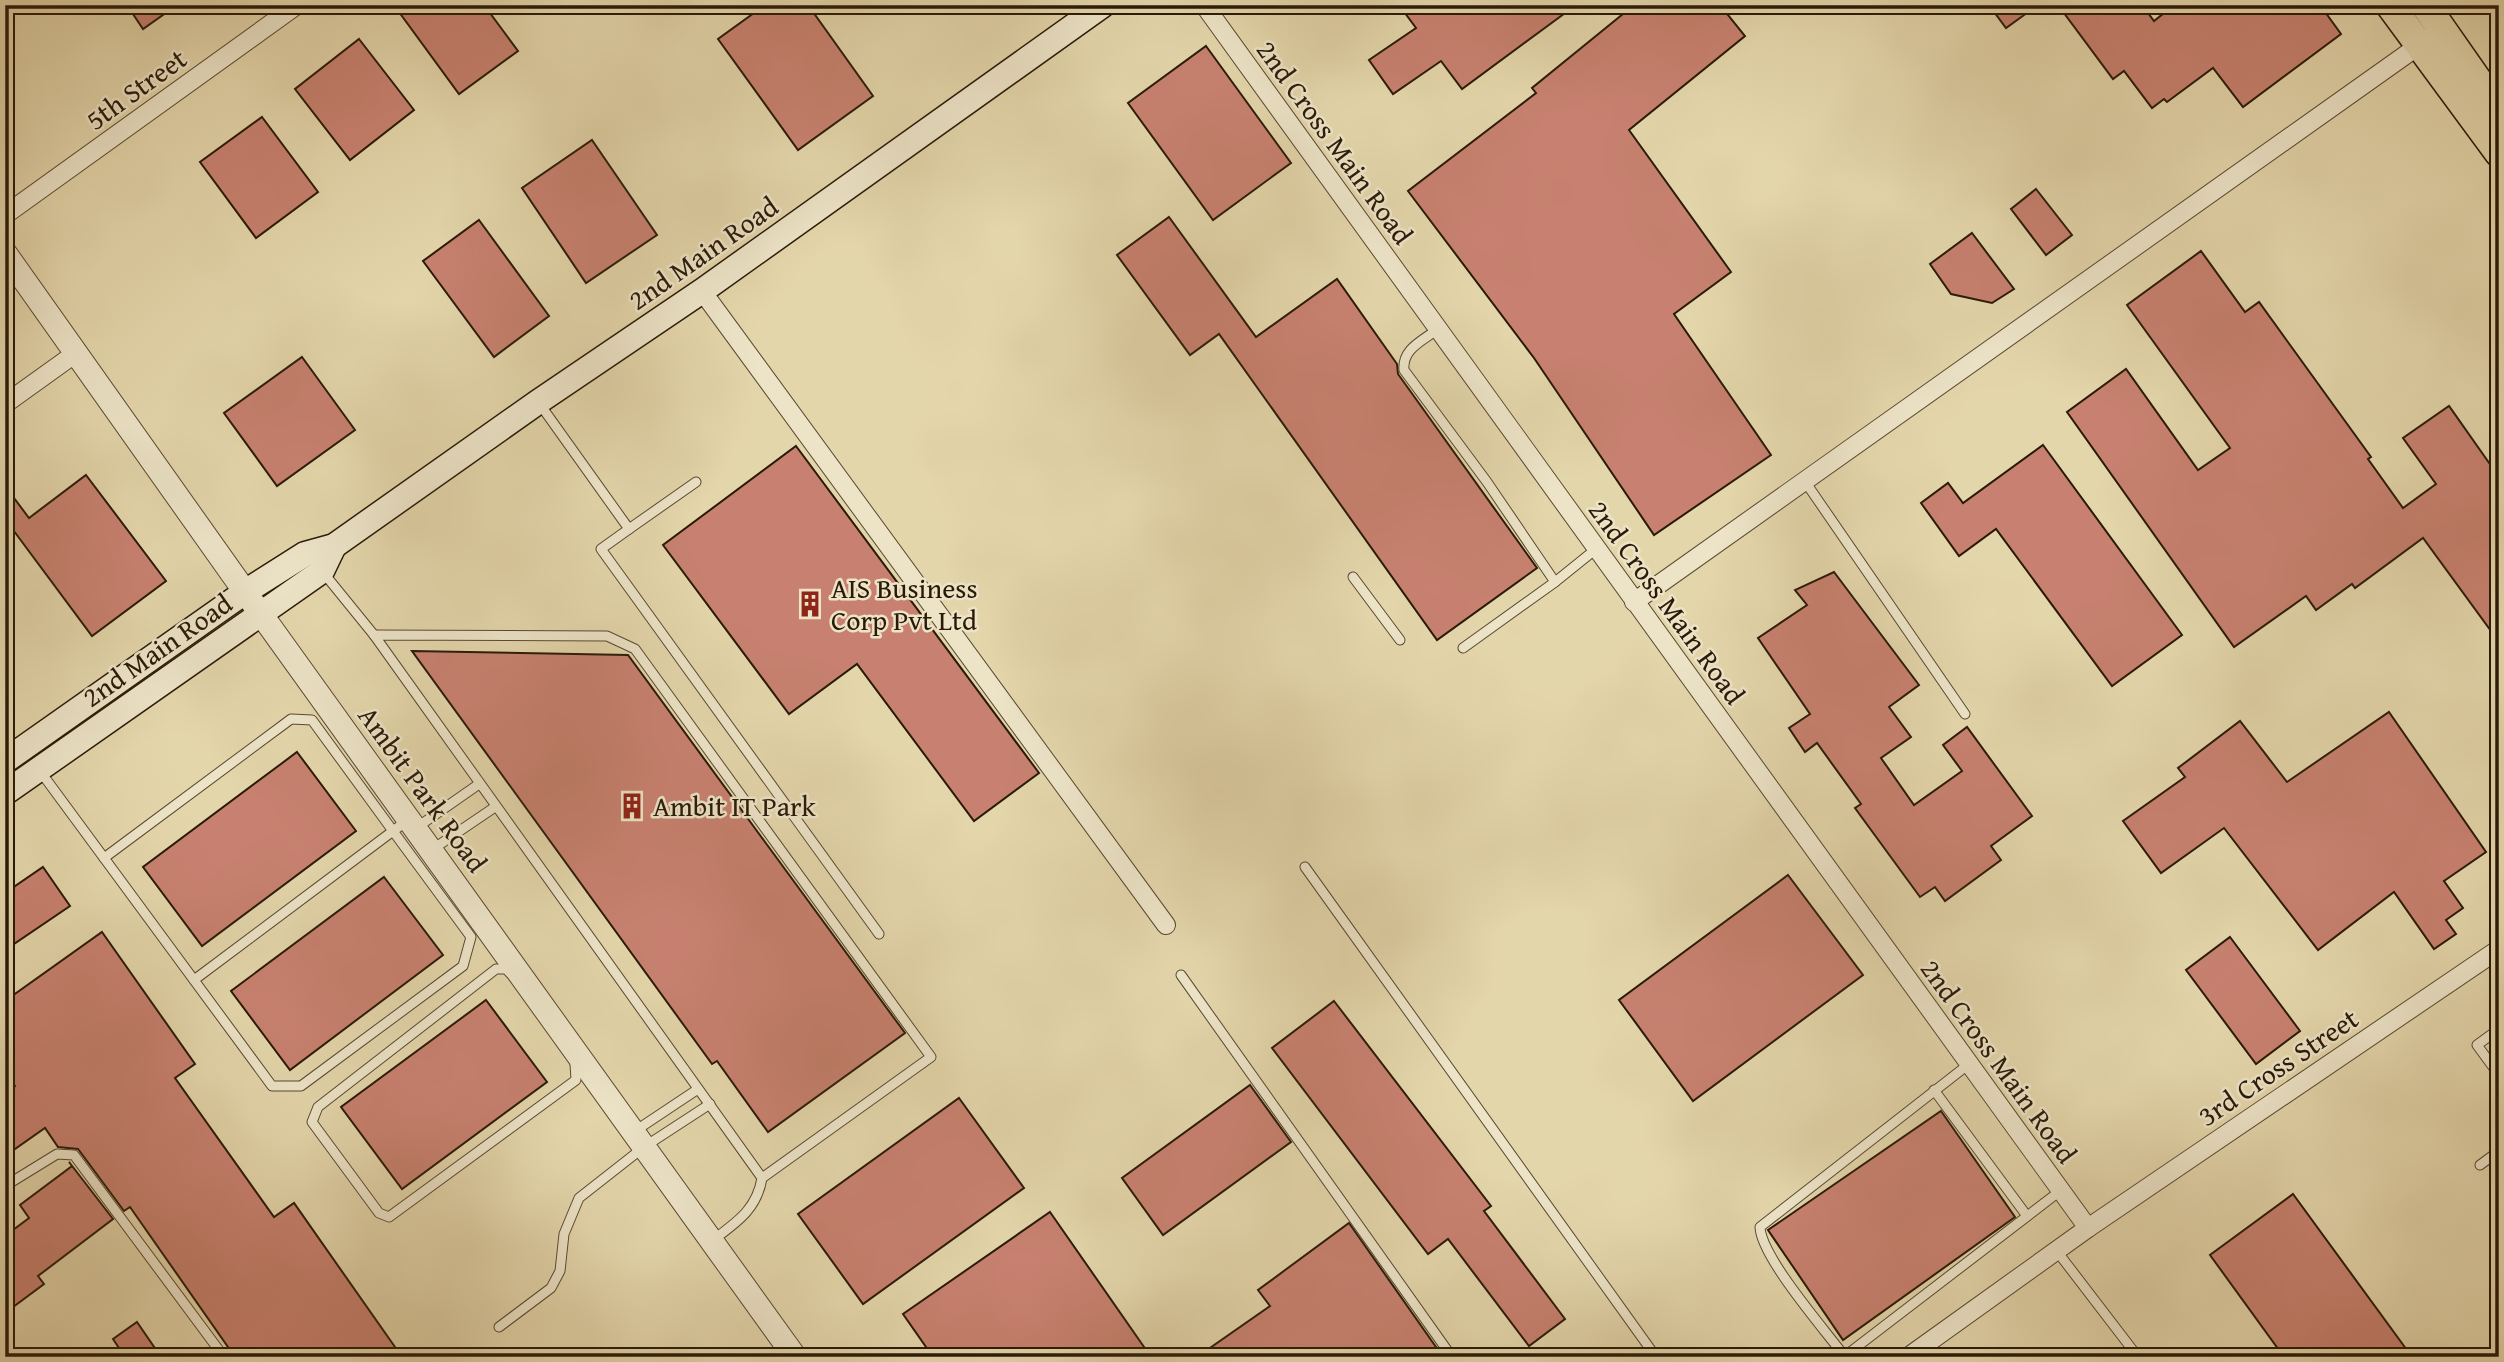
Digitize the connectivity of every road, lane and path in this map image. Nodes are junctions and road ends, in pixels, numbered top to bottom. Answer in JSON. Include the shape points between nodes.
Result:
{"nodes":[{"id":1,"x":297,"y":5,"type":"edge"},
{"id":2,"x":1104,"y":5,"type":"edge"},
{"id":3,"x":1204,"y":5,"type":"edge"},
{"id":4,"x":2390,"y":5,"type":"edge"},
{"id":5,"x":2425,"y":5,"type":"edge"},
{"id":6,"x":2431,"y":37,"type":"junction"},
{"id":7,"x":2499,"y":111,"type":"edge"},
{"id":8,"x":2499,"y":153,"type":"edge"},
{"id":9,"x":5,"y":215,"type":"edge"},
{"id":10,"x":5,"y":253,"type":"edge"},
{"id":11,"x":702,"y":291,"type":"junction"},
{"id":12,"x":1438,"y":329,"type":"junction"},
{"id":13,"x":76,"y":353,"type":"junction"},
{"id":14,"x":538,"y":402,"type":"junction"},
{"id":15,"x":5,"y":404,"type":"edge"},
{"id":16,"x":1804,"y":480,"type":"junction"},
{"id":17,"x":696,"y":482,"type":"dead end"},
{"id":18,"x":629,"y":529,"type":"junction"},
{"id":19,"x":334,"y":547,"type":"junction"},
{"id":20,"x":1596,"y":549,"type":"junction"},
{"id":21,"x":322,"y":571,"type":"junction"},
{"id":22,"x":1353,"y":577,"type":"dead end"},
{"id":23,"x":1555,"y":582,"type":"junction"},
{"id":24,"x":245,"y":592,"type":"junction"},
{"id":25,"x":1634,"y":602,"type":"junction"},
{"id":26,"x":260,"y":613,"type":"junction"},
{"id":27,"x":373,"y":635,"type":"junction"},
{"id":28,"x":1400,"y":639,"type":"dead end"},
{"id":29,"x":1463,"y":648,"type":"dead end"},
{"id":30,"x":1965,"y":714,"type":"dead end"},
{"id":31,"x":5,"y":761,"type":"edge"},
{"id":32,"x":39,"y":770,"type":"junction"},
{"id":33,"x":479,"y":784,"type":"junction"},
{"id":34,"x":5,"y":793,"type":"edge"},
{"id":35,"x":495,"y":807,"type":"junction"},
{"id":36,"x":405,"y":826,"type":"junction"},
{"id":37,"x":431,"y":851,"type":"junction"},
{"id":38,"x":104,"y":858,"type":"junction"},
{"id":39,"x":1305,"y":867,"type":"dead end"},
{"id":40,"x":1166,"y":925,"type":"dead end"},
{"id":41,"x":879,"y":934,"type":"dead end"},
{"id":42,"x":2499,"y":949,"type":"edge"},
{"id":43,"x":1181,"y":975,"type":"dead end"},
{"id":44,"x":517,"y":976,"type":"junction"},
{"id":45,"x":194,"y":980,"type":"junction"},
{"id":46,"x":2499,"y":1029,"type":"edge"},
{"id":47,"x":561,"y":1036,"type":"junction"},
{"id":48,"x":1969,"y":1064,"type":"junction"},
{"id":49,"x":2499,"y":1075,"type":"edge"},
{"id":50,"x":698,"y":1089,"type":"junction"},
{"id":51,"x":1934,"y":1090,"type":"junction"},
{"id":52,"x":710,"y":1104,"type":"junction"},
{"id":53,"x":638,"y":1139,"type":"junction"},
{"id":54,"x":2499,"y":1151,"type":"edge"},
{"id":55,"x":2480,"y":1165,"type":"dead end"},
{"id":56,"x":762,"y":1178,"type":"junction"},
{"id":57,"x":5,"y":1186,"type":"edge"},
{"id":58,"x":2060,"y":1191,"type":"junction"},
{"id":59,"x":2027,"y":1216,"type":"junction"},
{"id":60,"x":2088,"y":1228,"type":"junction"},
{"id":61,"x":712,"y":1242,"type":"junction"},
{"id":62,"x":2056,"y":1250,"type":"junction"},
{"id":63,"x":499,"y":1327,"type":"dead end"},
{"id":64,"x":224,"y":1357,"type":"edge"},
{"id":65,"x":795,"y":1357,"type":"edge"},
{"id":66,"x":1452,"y":1357,"type":"edge"},
{"id":67,"x":1656,"y":1357,"type":"edge"},
{"id":68,"x":1845,"y":1357,"type":"edge"},
{"id":69,"x":1908,"y":1357,"type":"edge"},
{"id":70,"x":2138,"y":1357,"type":"edge"}],
"edges":[{"from":1,"to":9,"type":"street","name":"5th Street"},
{"from":2,"to":11,"type":"main road","name":"2nd Main Road"},
{"from":3,"to":12,"type":"street","name":"2nd Cross Main Road"},
{"from":4,"to":6,"type":"main road"},
{"from":5,"to":6,"type":"main road"},
{"from":6,"to":7,"type":"main road"},
{"from":6,"to":8,"type":"main road"},
{"from":6,"to":16,"type":"street"},
{"from":10,"to":13,"type":"street","name":"Ambit Park Road"},
{"from":11,"to":14,"type":"main road","name":"2nd Main Road"},
{"from":11,"to":40,"type":"street"},
{"from":12,"to":20,"type":"street","name":"2nd Cross Main Road"},
{"from":12,"to":23,"type":"lane","via":[[1407,352],[1404,370]]},
{"from":13,"to":15,"type":"street"},
{"from":13,"to":24,"type":"street","name":"Ambit Park Road"},
{"from":14,"to":18,"type":"lane"},
{"from":14,"to":19,"type":"main road","name":"2nd Main Road"},
{"from":16,"to":25,"type":"street"},
{"from":16,"to":30,"type":"lane"},
{"from":17,"to":18,"type":"lane"},
{"from":18,"to":41,"type":"lane","via":[[601,549]]},
{"from":19,"to":21,"type":"main road","name":"2nd Main Road"},
{"from":19,"to":24,"type":"main road","name":"2nd Main Road","via":[[305,554]]},
{"from":20,"to":23,"type":"lane"},
{"from":20,"to":25,"type":"street","name":"2nd Cross Main Road"},
{"from":21,"to":26,"type":"main road","name":"2nd Main Road"},
{"from":21,"to":27,"type":"lane"},
{"from":22,"to":28,"type":"lane"},
{"from":23,"to":29,"type":"lane"},
{"from":24,"to":26,"type":"street","name":"Ambit Park Road"},
{"from":24,"to":31,"type":"main road","name":"2nd Main Road"},
{"from":25,"to":48,"type":"street","name":"2nd Cross Main Road"},
{"from":26,"to":32,"type":"main road","name":"2nd Main Road"},
{"from":26,"to":36,"type":"street","name":"Ambit Park Road"},
{"from":27,"to":33,"type":"lane"},
{"from":27,"to":56,"type":"lane","via":[[607,636],[635,649],[931,1057]]},
{"from":32,"to":34,"type":"main road","name":"2nd Main Road"},
{"from":32,"to":38,"type":"lane"},
{"from":33,"to":35,"type":"lane"},
{"from":33,"to":36,"type":"lane"},
{"from":35,"to":37,"type":"lane"},
{"from":35,"to":50,"type":"lane"},
{"from":36,"to":37,"type":"street","name":"Ambit Park Road"},
{"from":36,"to":38,"type":"lane","via":[[312,720],[291,719]]},
{"from":36,"to":45,"type":"lane"},
{"from":36,"to":45,"type":"lane","via":[[471,937],[463,965],[301,1086],[272,1086]]},
{"from":37,"to":44,"type":"street","name":"Ambit Park Road"},
{"from":38,"to":45,"type":"lane"},
{"from":39,"to":67,"type":"lane"},
{"from":42,"to":60,"type":"street","name":"3rd Cross Street"},
{"from":43,"to":66,"type":"lane"},
{"from":44,"to":47,"type":"street","name":"Ambit Park Road"},
{"from":44,"to":47,"type":"lane","via":[[496,969],[312,1115],[312,1122],[379,1213],[389,1217],[399,1212],[576,1080],[574,1060]]},
{"from":46,"to":49,"type":"lane","via":[[2477,1045]]},
{"from":47,"to":53,"type":"street","name":"Ambit Park Road"},
{"from":48,"to":51,"type":"lane"},
{"from":48,"to":58,"type":"street","name":"2nd Cross Main Road"},
{"from":50,"to":52,"type":"lane"},
{"from":50,"to":53,"type":"lane"},
{"from":51,"to":59,"type":"lane"},
{"from":51,"to":68,"type":"lane","via":[[1760,1227],[1760,1238],[1784,1276]]},
{"from":52,"to":53,"type":"lane"},
{"from":52,"to":56,"type":"lane"},
{"from":53,"to":61,"type":"street","name":"Ambit Park Road"},
{"from":53,"to":63,"type":"lane","via":[[579,1198],[564,1234],[560,1271],[551,1288]]},
{"from":54,"to":55,"type":"lane"},
{"from":56,"to":61,"type":"lane","via":[[747,1214]]},
{"from":57,"to":64,"type":"lane","via":[[57,1154],[74,1155]]},
{"from":58,"to":59,"type":"lane"},
{"from":58,"to":60,"type":"street","name":"2nd Cross Main Road"},
{"from":59,"to":68,"type":"lane"},
{"from":60,"to":62,"type":"street","name":"3rd Cross Street"},
{"from":61,"to":65,"type":"street","name":"Ambit Park Road"},
{"from":62,"to":69,"type":"street","name":"3rd Cross Street"},
{"from":62,"to":70,"type":"lane"}]}
